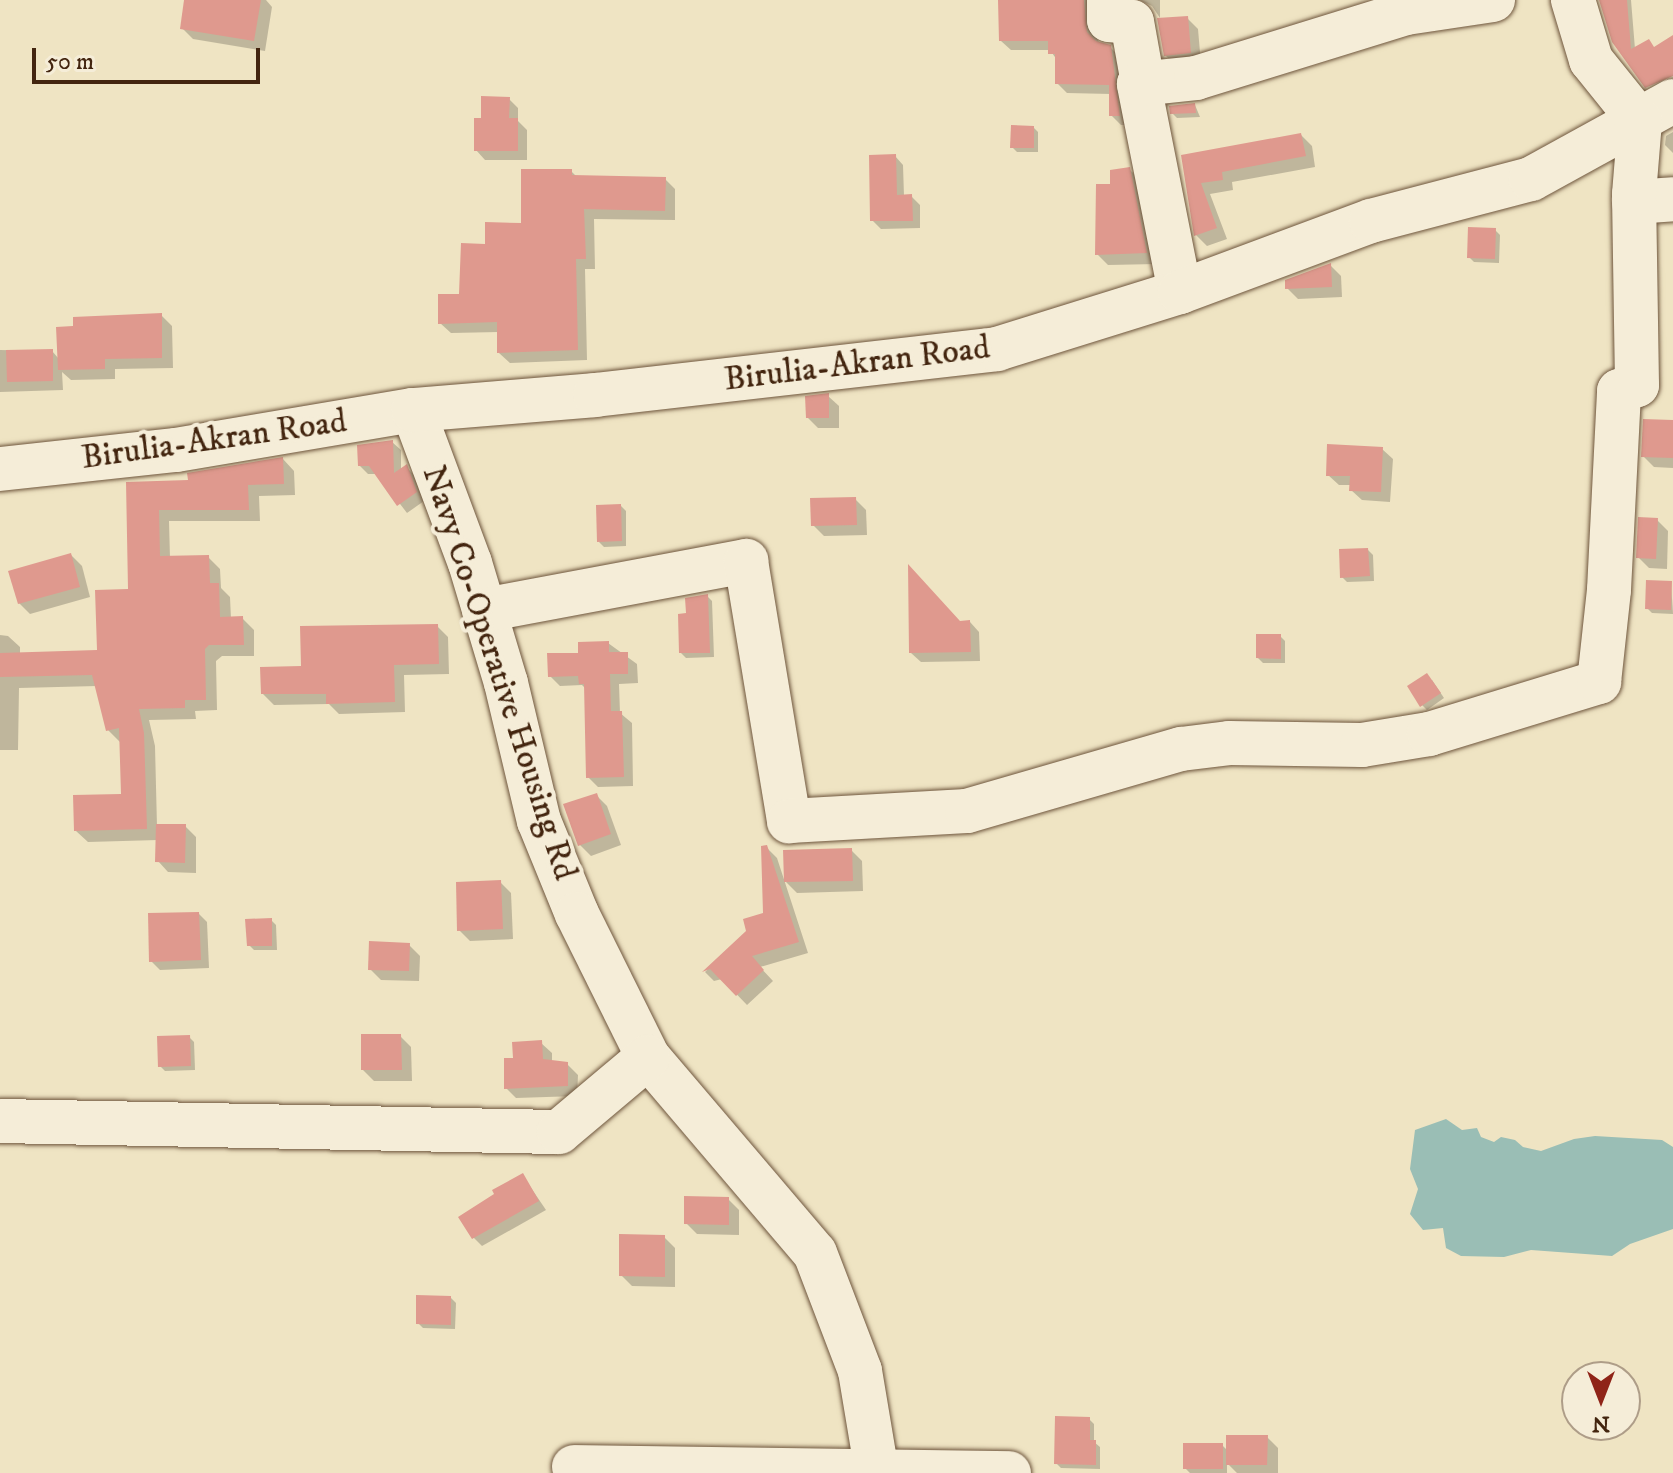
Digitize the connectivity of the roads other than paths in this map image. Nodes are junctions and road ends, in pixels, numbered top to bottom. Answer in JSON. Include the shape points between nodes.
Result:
{"nodes":[{"id":1,"x":1109,"y":0,"type":"edge"},
{"id":2,"x":1493,"y":0,"type":"edge"},
{"id":3,"x":1573,"y":0,"type":"edge"},
{"id":4,"x":1143,"y":83,"type":"junction"},
{"id":5,"x":1656,"y":111,"type":"edge"},
{"id":6,"x":1654,"y":200,"type":"edge"},
{"id":7,"x":1180,"y":292,"type":"junction"},
{"id":8,"x":413,"y":410,"type":"junction"},
{"id":9,"x":0,"y":469,"type":"edge"},
{"id":10,"x":484,"y":610,"type":"junction"},
{"id":11,"x":648,"y":1057,"type":"junction"},
{"id":12,"x":0,"y":1121,"type":"edge"},
{"id":13,"x":574,"y":1467,"type":"dead end"},
{"id":14,"x":877,"y":1472,"type":"edge"},
{"id":15,"x":1009,"y":1473,"type":"edge"}],
"edges":[{"from":1,"to":4,"type":"street","via":[[1109,20],[1132,22]]},
{"from":2,"to":4,"type":"street","via":[[1406,13],[1196,78]]},
{"from":3,"to":5,"type":"street","via":[[1591,60]]},
{"from":4,"to":7,"type":"street","via":[[1139,84]]},
{"from":5,"to":6,"type":"street"},
{"from":5,"to":7,"type":"street","name":"Birulia-Akran Road","via":[[1531,179],[1371,221]]},
{"from":6,"to":10,"type":"street","via":[[1637,385],[1619,391],[1599,682],[1429,734],[1362,745],[1229,743],[1181,749],[967,811],[789,821],[746,561]]},
{"from":7,"to":8,"type":"street","name":"Birulia-Akran Road","via":[[997,349]]},
{"from":8,"to":9,"type":"street","name":"Birulia-Akran Road","via":[[176,450]]},
{"from":8,"to":10,"type":"street","name":"Navy Co-Operative Housing Rd"},
{"from":10,"to":11,"type":"street","name":"Navy Co-Operative Housing Rd","via":[[539,821],[577,914]]},
{"from":11,"to":12,"type":"street","via":[[559,1132]]},
{"from":11,"to":14,"type":"street","name":"Navy Co-Operative Housing Rd","via":[[815,1253],[860,1371]]},
{"from":13,"to":14,"type":"street"},
{"from":14,"to":15,"type":"street"}]}
